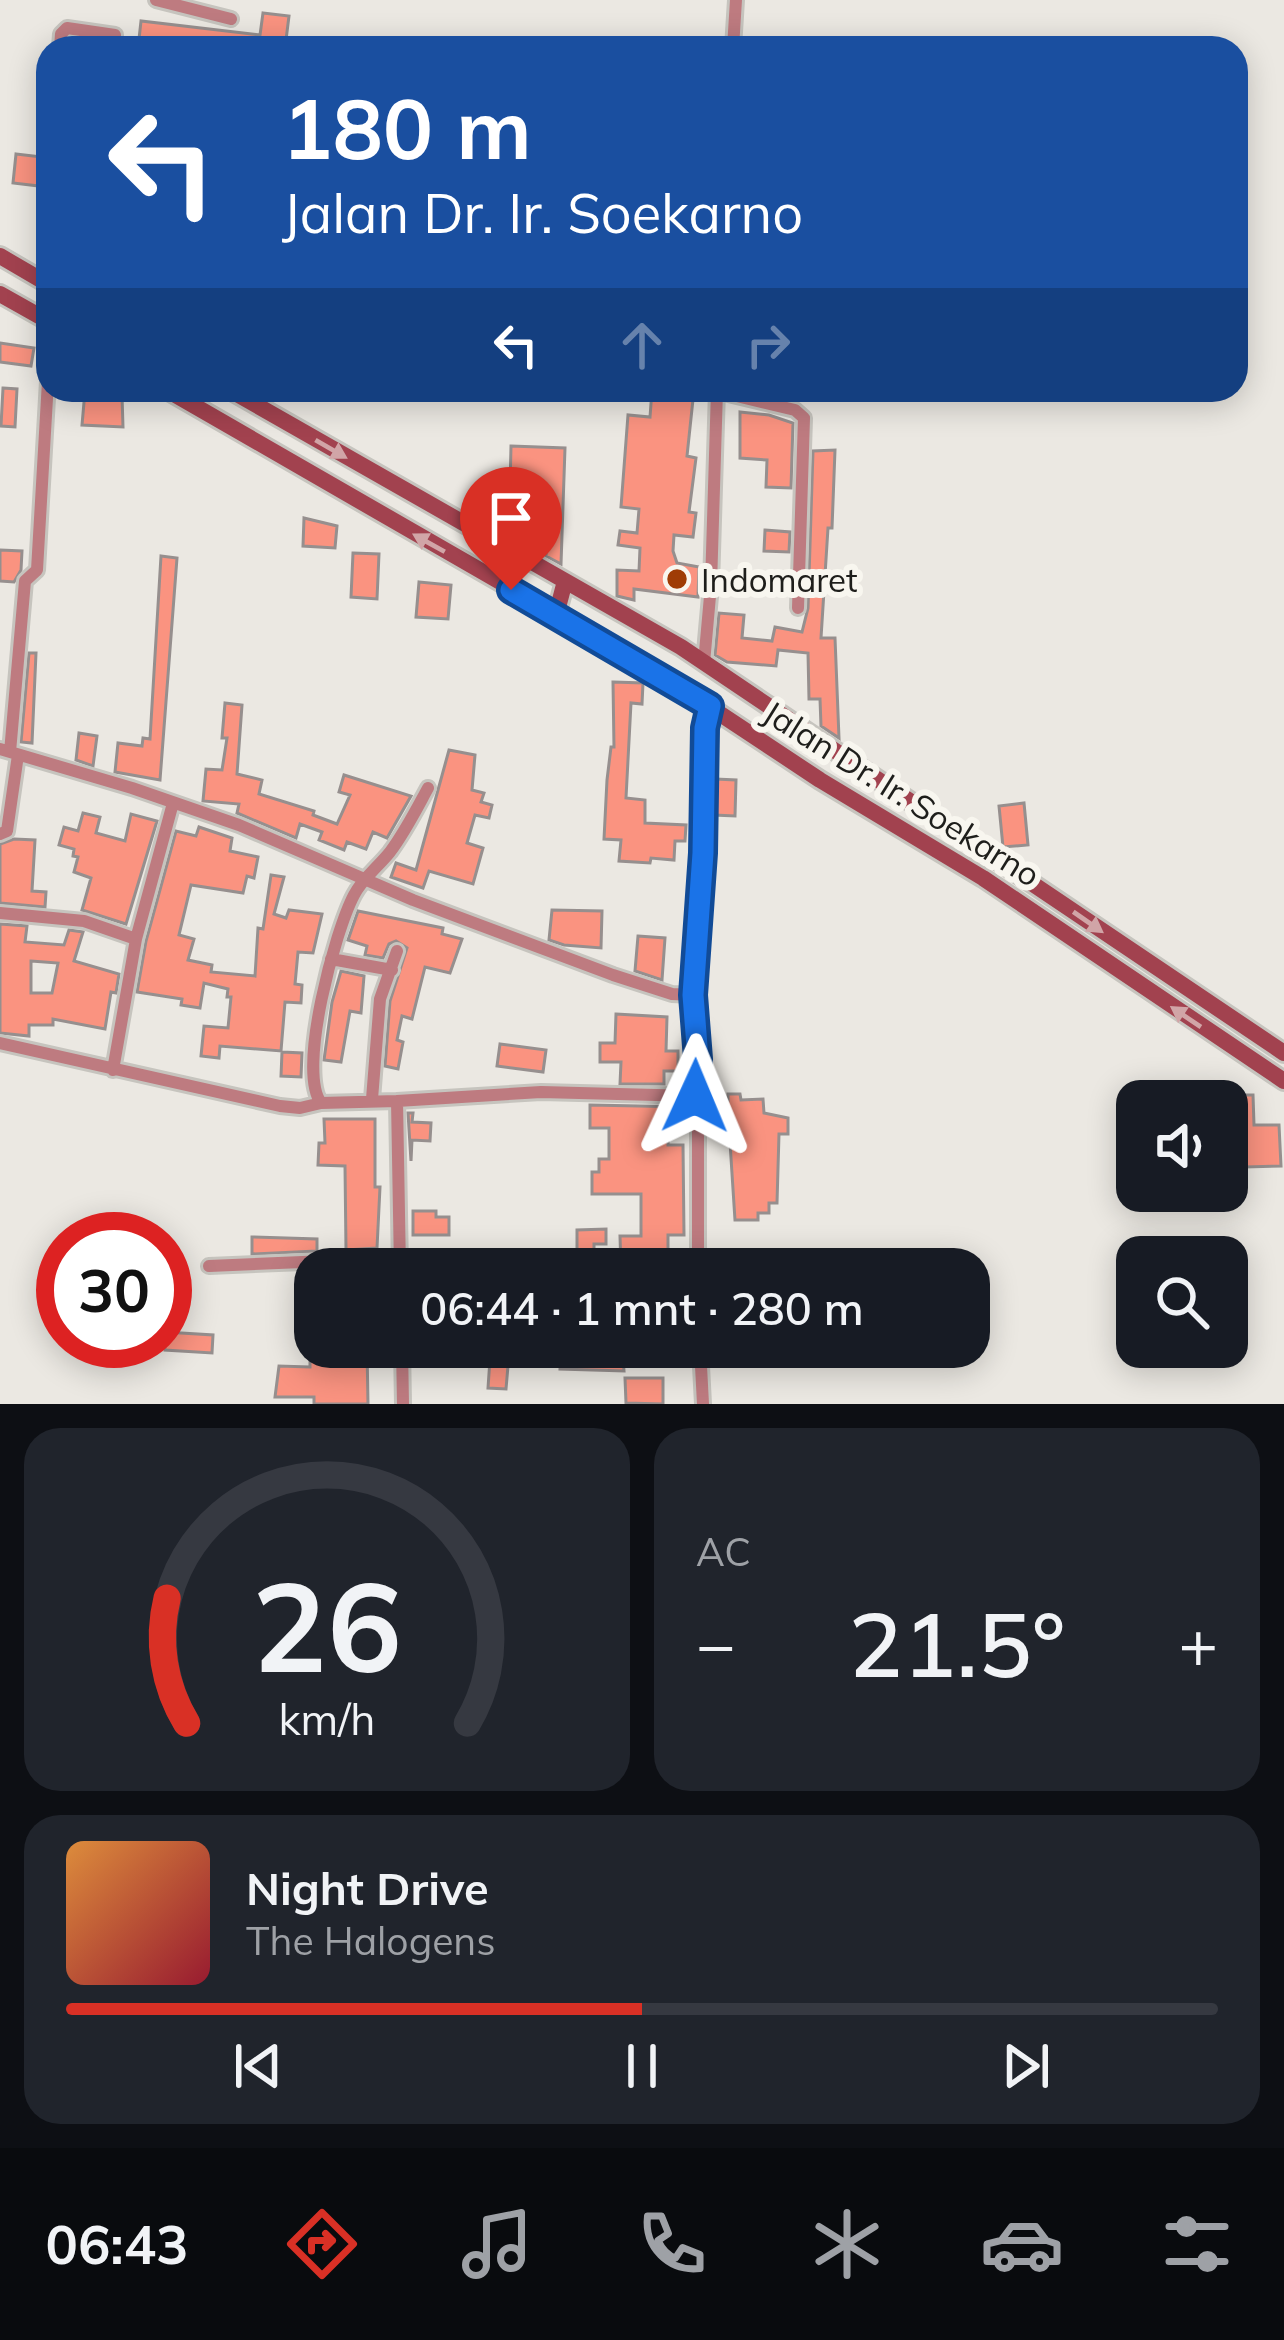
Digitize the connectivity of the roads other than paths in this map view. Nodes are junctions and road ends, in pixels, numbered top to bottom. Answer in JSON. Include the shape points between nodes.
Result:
{"nodes":[{"id":1,"x":156,"y":0,"type":"edge"},
{"id":2,"x":736,"y":0,"type":"edge"},
{"id":3,"x":231,"y":19,"type":"dead end"},
{"id":4,"x":115,"y":35,"type":"dead end"},
{"id":5,"x":61,"y":36,"type":"edge"},
{"id":6,"x":734,"y":36,"type":"edge"},
{"id":7,"x":0,"y":256,"type":"edge"},
{"id":8,"x":36,"y":276,"type":"edge"},
{"id":9,"x":0,"y":294,"type":"edge"},
{"id":10,"x":36,"y":314,"type":"edge"},
{"id":11,"x":47,"y":402,"type":"edge"},
{"id":12,"x":188,"y":402,"type":"edge"},
{"id":13,"x":251,"y":402,"type":"edge"},
{"id":14,"x":716,"y":402,"type":"edge"},
{"id":15,"x":762,"y":402,"type":"edge"},
{"id":16,"x":565,"y":580,"type":"junction"},
{"id":17,"x":798,"y":608,"type":"dead end"},
{"id":18,"x":556,"y":615,"type":"junction"},
{"id":19,"x":704,"y":663,"type":"junction"},
{"id":20,"x":710,"y":706,"type":"junction"},
{"id":21,"x":839,"y":750,"type":"junction"},
{"id":22,"x":9,"y":752,"type":"edge"},
{"id":23,"x":820,"y":780,"type":"junction"},
{"id":24,"x":428,"y":788,"type":"dead end"},
{"id":25,"x":173,"y":802,"type":"junction"},
{"id":26,"x":0,"y":834,"type":"edge"},
{"id":27,"x":364,"y":880,"type":"junction"},
{"id":28,"x":0,"y":914,"type":"edge"},
{"id":29,"x":136,"y":939,"type":"junction"},
{"id":30,"x":397,"y":952,"type":"dead end"},
{"id":31,"x":331,"y":959,"type":"junction"},
{"id":32,"x":392,"y":970,"type":"junction"},
{"id":33,"x":693,"y":995,"type":"junction"},
{"id":34,"x":0,"y":1043,"type":"edge"},
{"id":35,"x":1284,"y":1053,"type":"edge"},
{"id":36,"x":112,"y":1070,"type":"junction"},
{"id":37,"x":1284,"y":1081,"type":"edge"},
{"id":38,"x":695,"y":1096,"type":"junction"},
{"id":39,"x":372,"y":1099,"type":"junction"},
{"id":40,"x":397,"y":1101,"type":"junction"},
{"id":41,"x":321,"y":1103,"type":"junction"},
{"id":42,"x":400,"y":1248,"type":"edge"},
{"id":43,"x":698,"y":1248,"type":"edge"},
{"id":44,"x":294,"y":1265,"type":"edge"},
{"id":45,"x":208,"y":1266,"type":"dead end"},
{"id":46,"x":402,"y":1368,"type":"edge"},
{"id":47,"x":701,"y":1368,"type":"edge"},
{"id":48,"x":403,"y":1404,"type":"edge"},
{"id":49,"x":703,"y":1404,"type":"edge"}],
"edges":[{"from":1,"to":3,"type":"street"},
{"from":2,"to":6,"type":"street"},
{"from":4,"to":5,"type":"street","via":[[68,28]]},
{"from":7,"to":8,"type":"main road"},
{"from":9,"to":10,"type":"main road"},
{"from":11,"to":22,"type":"street","via":[[37,570],[25,581]]},
{"from":18,"to":12,"type":"main road","name":"Jalan Dr. Ir. Soekarno","one_way":true},
{"from":13,"to":16,"type":"main road","name":"Jalan Dr. Ir. Soekarno","one_way":true},
{"from":14,"to":19,"type":"street"},
{"from":15,"to":17,"type":"street","via":[[804,418]]},
{"from":16,"to":18,"type":"main road"},
{"from":16,"to":19,"type":"main road","name":"Jalan Dr. Ir. Soekarno"},
{"from":18,"to":20,"type":"main road","name":"Jalan Dr. Ir. Soekarno"},
{"from":19,"to":21,"type":"main road","name":"Jalan Dr. Ir. Soekarno"},
{"from":20,"to":23,"type":"main road","name":"Jalan Dr. Ir. Soekarno"},
{"from":20,"to":33,"type":"street"},
{"from":21,"to":23,"type":"main road"},
{"from":21,"to":35,"type":"main road","name":"Jalan Dr. Ir. Soekarno","one_way":true},
{"from":22,"to":25,"type":"street"},
{"from":22,"to":26,"type":"street","via":[[7,831]]},
{"from":37,"to":23,"type":"main road","name":"Jalan Dr. Ir. Soekarno","one_way":true,"via":[[983,878]]},
{"from":24,"to":27,"type":"street"},
{"from":25,"to":27,"type":"street"},
{"from":25,"to":29,"type":"street"},
{"from":27,"to":31,"type":"street"},
{"from":27,"to":33,"type":"street","via":[[613,975]]},
{"from":28,"to":29,"type":"street","via":[[84,921]]},
{"from":29,"to":36,"type":"street"},
{"from":30,"to":32,"type":"street"},
{"from":31,"to":32,"type":"street"},
{"from":31,"to":41,"type":"street","via":[[315,1042]]},
{"from":32,"to":39,"type":"street","via":[[380,999]]},
{"from":33,"to":38,"type":"street"},
{"from":34,"to":36,"type":"street"},
{"from":36,"to":41,"type":"street","via":[[280,1106]]},
{"from":38,"to":40,"type":"street","via":[[541,1092]]},
{"from":38,"to":43,"type":"street"},
{"from":39,"to":40,"type":"street"},
{"from":39,"to":41,"type":"street"},
{"from":40,"to":42,"type":"street"},
{"from":44,"to":45,"type":"street"},
{"from":46,"to":48,"type":"street"},
{"from":47,"to":49,"type":"street"}]}
